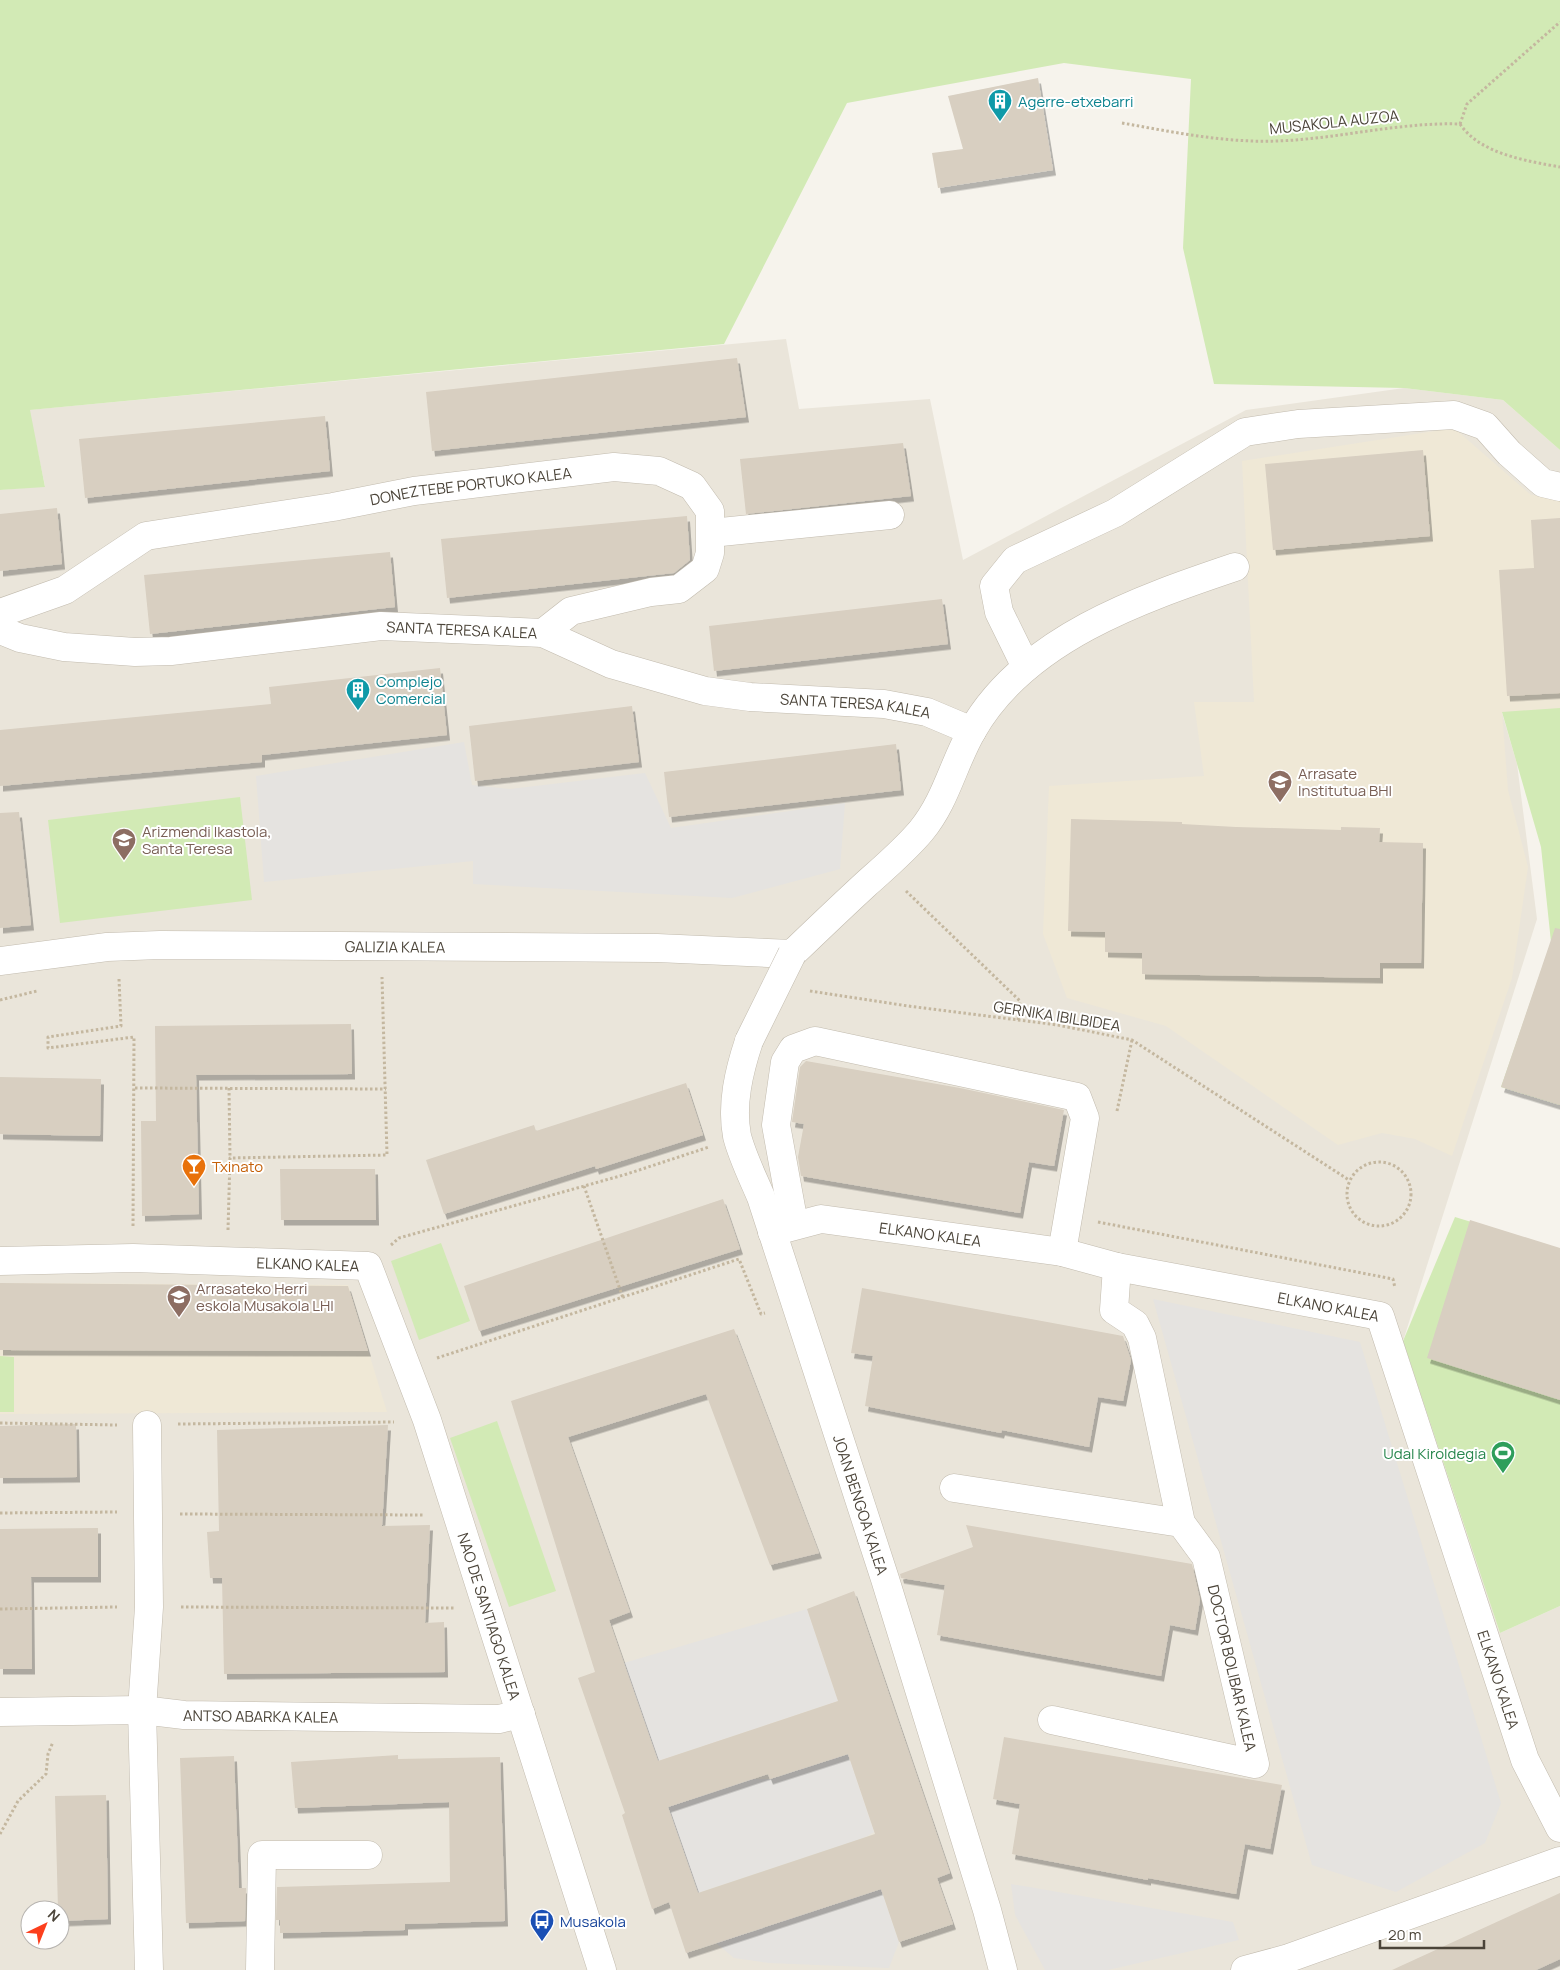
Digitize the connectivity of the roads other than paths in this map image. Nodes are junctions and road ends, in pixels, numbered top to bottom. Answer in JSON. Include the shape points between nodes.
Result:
{"nodes":[{"id":1,"x":1560,"y":487,"type":"edge"},
{"id":2,"x":890,"y":515,"type":"dead end"},
{"id":3,"x":711,"y":533,"type":"junction"},
{"id":4,"x":1235,"y":567,"type":"dead end"},
{"id":5,"x":0,"y":613,"type":"edge"},
{"id":6,"x":0,"y":630,"type":"edge"},
{"id":7,"x":543,"y":633,"type":"junction"},
{"id":8,"x":1026,"y":667,"type":"junction"},
{"id":9,"x":972,"y":731,"type":"junction"},
{"id":10,"x":792,"y":954,"type":"junction"},
{"id":11,"x":0,"y":961,"type":"edge"},
{"id":12,"x":783,"y":1228,"type":"junction"},
{"id":13,"x":1062,"y":1252,"type":"junction"},
{"id":14,"x":0,"y":1261,"type":"edge"},
{"id":15,"x":368,"y":1266,"type":"joint"},
{"id":16,"x":1117,"y":1266,"type":"junction"},
{"id":17,"x":147,"y":1425,"type":"road end"},
{"id":18,"x":954,"y":1488,"type":"dead end"},
{"id":19,"x":1181,"y":1523,"type":"junction"},
{"id":20,"x":142,"y":1710,"type":"junction"},
{"id":21,"x":0,"y":1712,"type":"edge"},
{"id":22,"x":521,"y":1714,"type":"junction"},
{"id":23,"x":1052,"y":1720,"type":"dead end"},
{"id":24,"x":1560,"y":1828,"type":"edge"},
{"id":25,"x":368,"y":1855,"type":"dead end"},
{"id":26,"x":1560,"y":1861,"type":"edge"},
{"id":27,"x":149,"y":1970,"type":"edge"},
{"id":28,"x":260,"y":1970,"type":"edge"},
{"id":29,"x":602,"y":1970,"type":"edge"},
{"id":30,"x":1003,"y":1970,"type":"edge"},
{"id":31,"x":1245,"y":1970,"type":"edge"}],
"edges":[{"from":1,"to":8,"type":"street","via":[[1543,483],[1485,426],[1454,415],[1298,424],[1245,432],[1115,513],[1015,560],[994,586],[999,612]]},
{"from":2,"to":3,"type":"street"},
{"from":3,"to":5,"type":"street","name":"DONEZTEBE PORTUKO KALEA","via":[[710,511],[692,486],[659,471],[614,467],[414,491],[146,536],[65,590]]},
{"from":3,"to":7,"type":"street","name":"DONEZTEBE PORTUKO KALEA","via":[[705,569],[679,589],[651,592],[571,611]]},
{"from":4,"to":8,"type":"street","via":[[1178,586],[1089,626]]},
{"from":6,"to":7,"type":"street","name":"SANTA TERESA KALEA","via":[[20,638],[64,647],[135,652],[171,651],[381,626]]},
{"from":7,"to":9,"type":"street","name":"SANTA TERESA KALEA","via":[[611,664],[705,691],[750,697],[884,704],[927,712]]},
{"from":8,"to":9,"type":"street","via":[[997,695]]},
{"from":9,"to":10,"type":"street","via":[[942,800],[921,831]]},
{"from":10,"to":11,"type":"street","name":"GALIZIA KALEA","via":[[657,948],[160,945],[107,947]]},
{"from":10,"to":12,"type":"street","name":"JOAN BENGOA KALEA","bridge":true,"via":[[749,1041],[738,1074],[736,1105],[738,1136]]},
{"from":12,"to":13,"type":"street","name":"ELKANO KALEA","via":[[821,1219]]},
{"from":12,"to":13,"type":"street","via":[[776,1125],[786,1062],[793,1049],[815,1041],[1077,1097],[1085,1118]]},
{"from":12,"to":30,"type":"street","name":"JOAN BENGOA KALEA","via":[[794,1301],[888,1589]]},
{"from":13,"to":16,"type":"street","name":"ELKANO KALEA"},
{"from":14,"to":15,"type":"street","name":"ELKANO KALEA","via":[[133,1258]]},
{"from":15,"to":22,"type":"street","name":"NAO DE SANTIAGO KALEA","via":[[427,1420]]},
{"from":16,"to":19,"type":"street","name":"DOCTOR BOLIBAR KALEA","via":[[1114,1310],[1135,1324],[1142,1338]]},
{"from":16,"to":24,"type":"street","name":"ELKANO KALEA","via":[[1380,1316],[1524,1760]]},
{"from":17,"to":20,"type":"street","via":[[149,1607]]},
{"from":18,"to":19,"type":"street"},
{"from":19,"to":23,"type":"street","name":"DOCTOR BOLIBAR KALEA","via":[[1206,1557],[1255,1764]]},
{"from":20,"to":21,"type":"street","name":"ANTSO ABARKA KALEA"},
{"from":20,"to":22,"type":"street","name":"ANTSO ABARKA KALEA","via":[[184,1715],[499,1719]]},
{"from":20,"to":27,"type":"street"},
{"from":22,"to":29,"type":"street","name":"NAO DE SANTIAGO KALEA"},
{"from":25,"to":28,"type":"street","via":[[262,1855]]},
{"from":26,"to":31,"type":"street"}]}
